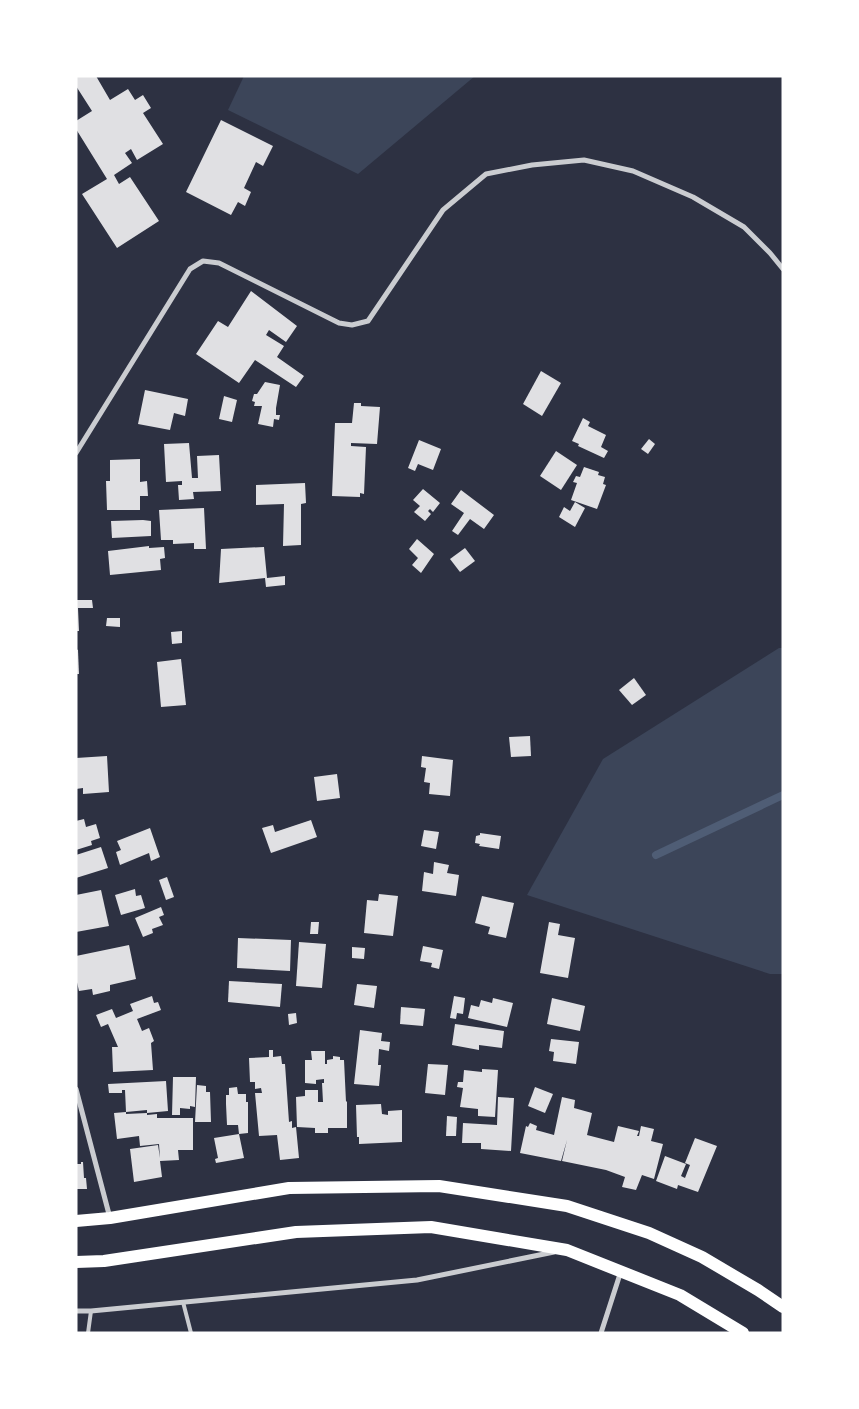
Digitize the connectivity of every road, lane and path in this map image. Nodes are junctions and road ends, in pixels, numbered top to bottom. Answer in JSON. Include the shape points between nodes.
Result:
{"nodes":[{"id":1,"x":783,"y":269,"type":"edge"},
{"id":2,"x":76,"y":453,"type":"edge"},
{"id":3,"x":76,"y":1089,"type":"edge"},
{"id":4,"x":110,"y":1218,"type":"junction"},
{"id":5,"x":76,"y":1221,"type":"edge"},
{"id":6,"x":567,"y":1250,"type":"junction"},
{"id":7,"x":76,"y":1262,"type":"edge"},
{"id":8,"x":621,"y":1270,"type":"junction"},
{"id":9,"x":183,"y":1302,"type":"junction"},
{"id":10,"x":783,"y":1307,"type":"edge"},
{"id":11,"x":76,"y":1311,"type":"edge"},
{"id":12,"x":92,"y":1311,"type":"junction"},
{"id":13,"x":88,"y":1333,"type":"edge"},
{"id":14,"x":191,"y":1333,"type":"edge"},
{"id":15,"x":601,"y":1333,"type":"edge"},
{"id":16,"x":743,"y":1333,"type":"edge"}],
"edges":[{"from":1,"to":2,"type":"street","via":[[744,228],[693,197],[634,170],[584,160],[486,174],[443,210],[368,321],[352,325],[339,323],[219,263],[203,261],[190,269]]},
{"from":3,"to":4,"type":"street"},
{"from":4,"to":5,"type":"main road"},
{"from":4,"to":10,"type":"main road","via":[[289,1188],[439,1186],[567,1206],[649,1233],[702,1257]]},
{"from":6,"to":7,"type":"main road","via":[[431,1227],[296,1232],[104,1261]]},
{"from":6,"to":8,"type":"main road"},
{"from":6,"to":9,"type":"street","via":[[417,1280]]},
{"from":8,"to":15,"type":"street"},
{"from":8,"to":16,"type":"main road","via":[[680,1296]]},
{"from":9,"to":12,"type":"street"},
{"from":9,"to":14,"type":"lane"},
{"from":11,"to":12,"type":"street"},
{"from":12,"to":13,"type":"lane"}]}
